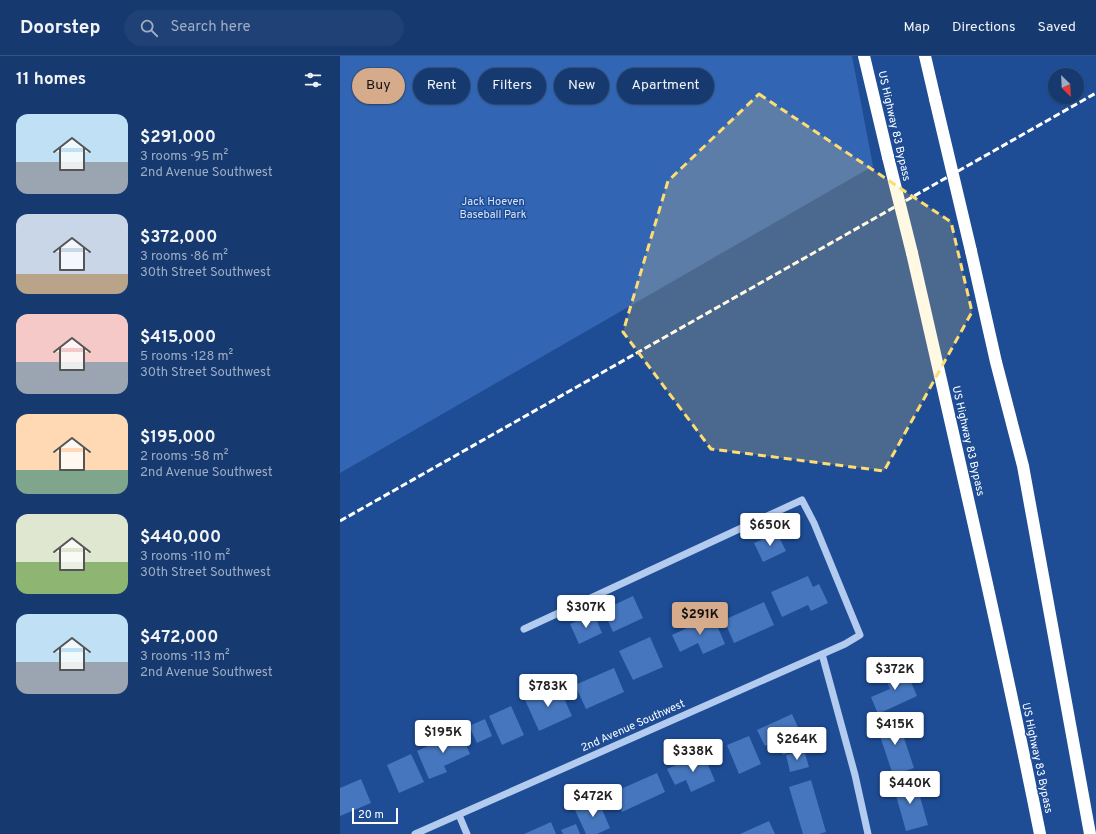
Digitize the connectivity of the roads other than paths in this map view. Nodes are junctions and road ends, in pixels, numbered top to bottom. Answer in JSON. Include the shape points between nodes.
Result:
{"nodes":[{"id":1,"x":864,"y":56,"type":"edge"},
{"id":2,"x":925,"y":56,"type":"edge"},
{"id":3,"x":524,"y":629,"type":"dead end"},
{"id":4,"x":822,"y":654,"type":"junction"},
{"id":5,"x":459,"y":815,"type":"junction"},
{"id":6,"x":415,"y":834,"type":"edge"},
{"id":7,"x":467,"y":834,"type":"edge"},
{"id":8,"x":868,"y":834,"type":"edge"},
{"id":9,"x":1040,"y":834,"type":"edge"},
{"id":10,"x":1090,"y":834,"type":"edge"}],
"edges":[{"from":1,"to":9,"type":"highway","name":"US Highway 83 Bypass","bridge":true,"via":[[969,501]]},
{"from":2,"to":10,"type":"highway","bridge":true,"via":[[996,362],[1023,466]]},
{"from":3,"to":4,"type":"street","name":"2nd Avenue Southwest","via":[[802,500],[860,635]]},
{"from":4,"to":5,"type":"street","name":"2nd Avenue Southwest"},
{"from":4,"to":8,"type":"street","via":[[855,775]]},
{"from":5,"to":6,"type":"street","name":"2nd Avenue Southwest"},
{"from":5,"to":7,"type":"street"}]}
